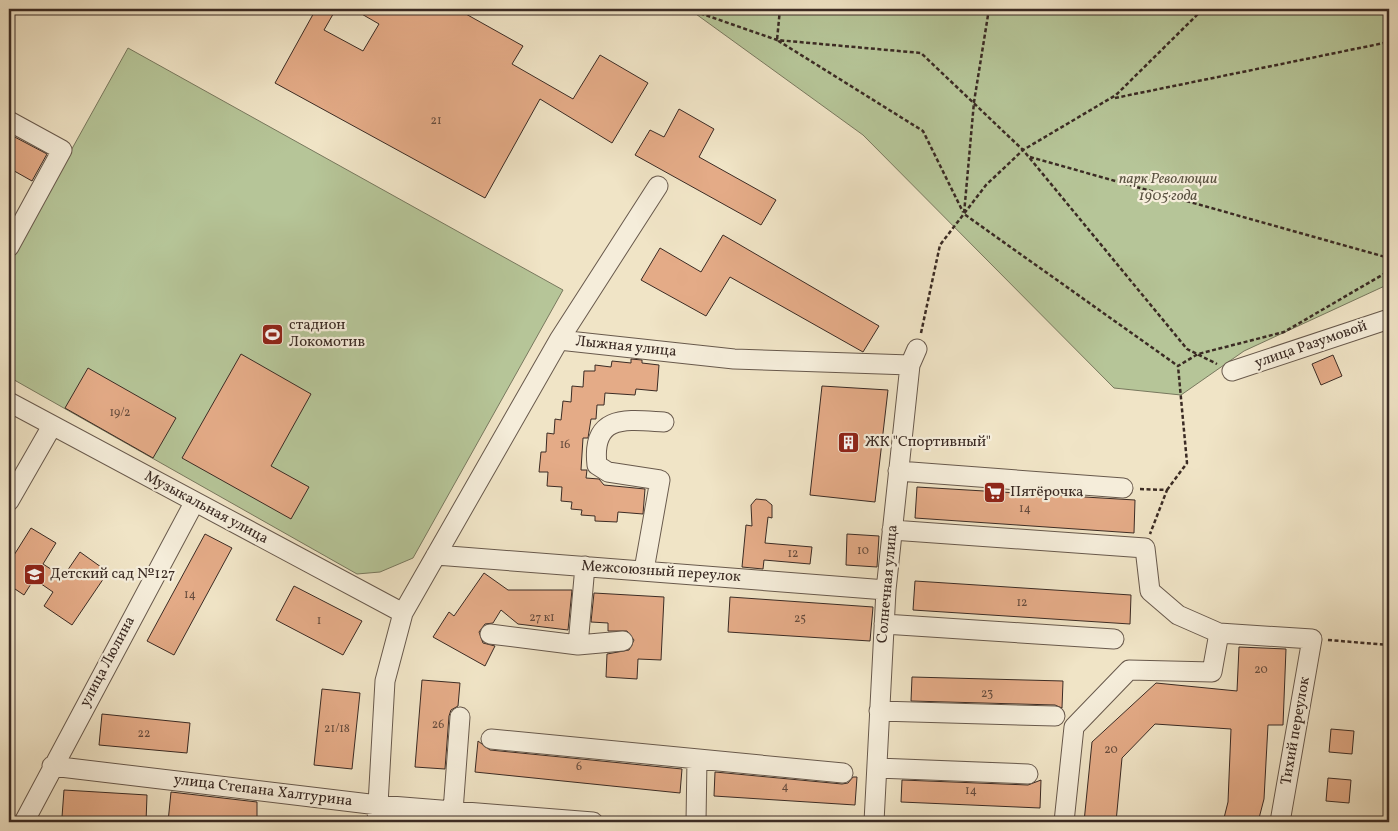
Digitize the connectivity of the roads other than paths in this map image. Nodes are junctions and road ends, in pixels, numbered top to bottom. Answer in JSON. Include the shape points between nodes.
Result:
{"nodes":[{"id":1,"x":9,"y":121,"type":"edge"},
{"id":2,"x":658,"y":186,"type":"dead end"},
{"id":3,"x":10,"y":242,"type":"edge"},
{"id":4,"x":1389,"y":319,"type":"edge"},
{"id":5,"x":559,"y":340,"type":"junction"},
{"id":6,"x":914,"y":357,"type":"joint"},
{"id":7,"x":1232,"y":372,"type":"road end"},
{"id":8,"x":9,"y":402,"type":"edge"},
{"id":9,"x":664,"y":422,"type":"dead end"},
{"id":10,"x":52,"y":426,"type":"junction"},
{"id":11,"x":898,"y":470,"type":"junction"},
{"id":12,"x":1123,"y":488,"type":"road end"},
{"id":13,"x":9,"y":500,"type":"edge"},
{"id":14,"x":194,"y":503,"type":"junction"},
{"id":15,"x":892,"y":530,"type":"junction"},
{"id":16,"x":436,"y":555,"type":"junction"},
{"id":17,"x":585,"y":566,"type":"junction"},
{"id":18,"x":644,"y":570,"type":"junction"},
{"id":19,"x":886,"y":590,"type":"junction"},
{"id":20,"x":403,"y":613,"type":"junction"},
{"id":21,"x":884,"y":624,"type":"junction"},
{"id":22,"x":1219,"y":632,"type":"junction"},
{"id":23,"x":490,"y":634,"type":"dead end"},
{"id":24,"x":1114,"y":639,"type":"dead end"},
{"id":25,"x":623,"y":641,"type":"dead end"},
{"id":26,"x":578,"y":644,"type":"junction"},
{"id":27,"x":879,"y":711,"type":"junction"},
{"id":28,"x":1055,"y":716,"type":"dead end"},
{"id":29,"x":460,"y":717,"type":"dead end"},
{"id":30,"x":491,"y":739,"type":"dead end"},
{"id":31,"x":697,"y":759,"type":"junction"},
{"id":32,"x":52,"y":766,"type":"junction"},
{"id":33,"x":877,"y":768,"type":"junction"},
{"id":34,"x":843,"y":773,"type":"dead end"},
{"id":35,"x":1028,"y":774,"type":"dead end"},
{"id":36,"x":453,"y":811,"type":"junction"},
{"id":37,"x":377,"y":814,"type":"edge"},
{"id":38,"x":24,"y":822,"type":"edge"},
{"id":39,"x":593,"y":822,"type":"edge"},
{"id":40,"x":696,"y":822,"type":"edge"},
{"id":41,"x":874,"y":822,"type":"edge"},
{"id":42,"x":1064,"y":822,"type":"edge"},
{"id":43,"x":1280,"y":822,"type":"edge"}],
"edges":[{"from":1,"to":3,"type":"street","via":[[62,150]]},
{"from":2,"to":5,"type":"street"},
{"from":4,"to":7,"type":"street","name":"улица Разумовой"},
{"from":5,"to":6,"type":"street","name":"Лыжная улица","via":[[734,359]]},
{"from":5,"to":16,"type":"street","name":"Лыжная улица"},
{"from":6,"to":11,"type":"street","name":"Солнечная улица"},
{"from":8,"to":10,"type":"street","name":"Музыкальная улица"},
{"from":9,"to":18,"type":"street","via":[[620,420],[606,428],[598,439],[597,465],[608,472],[660,480]]},
{"from":10,"to":13,"type":"street"},
{"from":10,"to":14,"type":"street","name":"Музыкальная улица"},
{"from":11,"to":12,"type":"street"},
{"from":11,"to":15,"type":"street","name":"Солнечная улица"},
{"from":14,"to":20,"type":"street","name":"Музыкальная улица"},
{"from":14,"to":32,"type":"street","name":"улица Люлина"},
{"from":15,"to":19,"type":"street","name":"Солнечная улица"},
{"from":15,"to":22,"type":"street","via":[[1145,548],[1150,591],[1178,615]]},
{"from":16,"to":17,"type":"street","name":"Межсоюзный переулок"},
{"from":16,"to":20,"type":"street","name":"Лыжная улица"},
{"from":17,"to":18,"type":"street","name":"Межсоюзный переулок"},
{"from":17,"to":26,"type":"street"},
{"from":18,"to":19,"type":"street","name":"Межсоюзный переулок"},
{"from":19,"to":21,"type":"street","name":"Солнечная улица"},
{"from":20,"to":37,"type":"street","name":"Лыжная улица","via":[[385,681]]},
{"from":21,"to":24,"type":"street"},
{"from":21,"to":27,"type":"street","name":"Солнечная улица"},
{"from":22,"to":42,"type":"street","via":[[1212,672],[1129,670],[1074,727]]},
{"from":22,"to":43,"type":"street","name":"Тихий переулок","via":[[1312,639]]},
{"from":23,"to":26,"type":"street"},
{"from":25,"to":26,"type":"street"},
{"from":27,"to":28,"type":"street"},
{"from":27,"to":33,"type":"street","name":"Солнечная улица"},
{"from":29,"to":36,"type":"street"},
{"from":30,"to":31,"type":"street"},
{"from":31,"to":34,"type":"street"},
{"from":31,"to":40,"type":"street"},
{"from":32,"to":37,"type":"street","name":"улица Степана Халтурина"},
{"from":32,"to":38,"type":"street","name":"улица Люлина"},
{"from":33,"to":35,"type":"street"},
{"from":33,"to":41,"type":"street","name":"Солнечная улица"},
{"from":36,"to":37,"type":"street","name":"улица Степана Халтурина"},
{"from":36,"to":39,"type":"street","name":"улица Степана Халтурина"}]}
